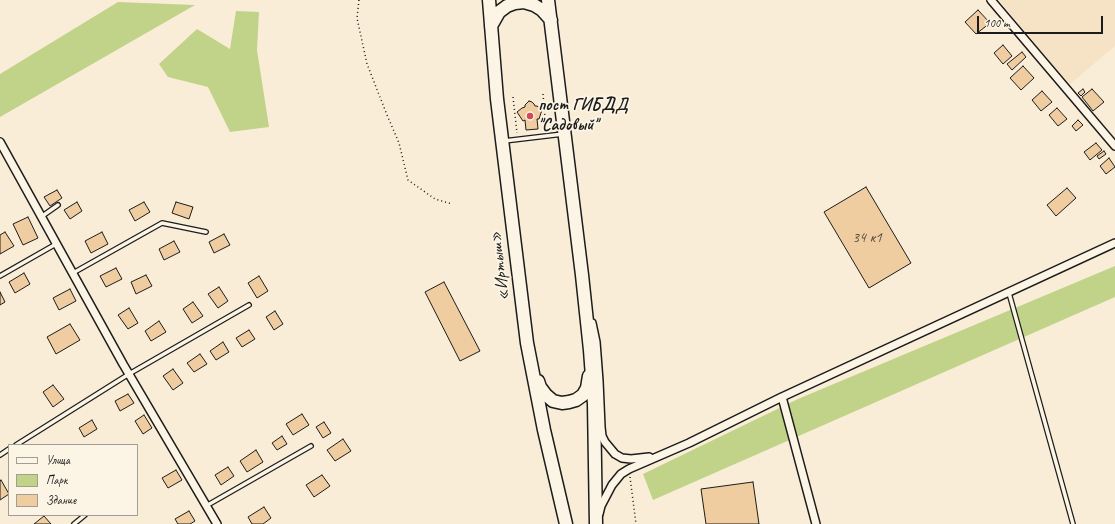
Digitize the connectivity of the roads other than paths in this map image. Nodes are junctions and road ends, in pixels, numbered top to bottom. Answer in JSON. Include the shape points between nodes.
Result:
{"nodes":[{"id":1,"x":489,"y":0,"type":"edge"},
{"id":2,"x":548,"y":0,"type":"edge"},
{"id":3,"x":991,"y":0,"type":"edge"},
{"id":4,"x":551,"y":20,"type":"junction"},
{"id":5,"x":491,"y":26,"type":"junction"},
{"id":6,"x":564,"y":134,"type":"junction"},
{"id":7,"x":0,"y":142,"type":"edge"},
{"id":8,"x":502,"y":142,"type":"junction"},
{"id":9,"x":1115,"y":146,"type":"edge"},
{"id":10,"x":58,"y":205,"type":"dead end"},
{"id":11,"x":41,"y":217,"type":"junction"},
{"id":12,"x":206,"y":232,"type":"dead end"},
{"id":13,"x":1115,"y":243,"type":"edge"},
{"id":14,"x":56,"y":244,"type":"junction"},
{"id":15,"x":73,"y":274,"type":"junction"},
{"id":16,"x":582,"y":275,"type":"junction"},
{"id":17,"x":0,"y":276,"type":"edge"},
{"id":18,"x":1009,"y":293,"type":"junction"},
{"id":19,"x":249,"y":305,"type":"dead end"},
{"id":20,"x":590,"y":350,"type":"junction"},
{"id":21,"x":530,"y":359,"type":"junction"},
{"id":22,"x":129,"y":374,"type":"junction"},
{"id":23,"x":782,"y":398,"type":"junction"},
{"id":24,"x":18,"y":444,"type":"edge"},
{"id":25,"x":311,"y":446,"type":"dead end"},
{"id":26,"x":661,"y":455,"type":"junction"},
{"id":27,"x":206,"y":506,"type":"junction"},
{"id":28,"x":84,"y":516,"type":"edge"},
{"id":29,"x":74,"y":524,"type":"edge"},
{"id":30,"x":217,"y":524,"type":"edge"},
{"id":31,"x":566,"y":524,"type":"edge"},
{"id":32,"x":597,"y":524,"type":"edge"},
{"id":33,"x":816,"y":524,"type":"edge"},
{"id":34,"x":1073,"y":524,"type":"edge"}],
"edges":[{"from":1,"to":5,"type":"highway","name":"«Иртыш»"},
{"from":2,"to":4,"type":"highway"},
{"from":3,"to":9,"type":"street"},
{"from":4,"to":5,"type":"highway","via":[[542,10],[524,2],[506,6],[498,12]]},
{"from":4,"to":6,"type":"highway"},
{"from":5,"to":8,"type":"highway","name":"«Иртыш»"},
{"from":6,"to":8,"type":"lane"},
{"from":6,"to":16,"type":"highway"},
{"from":7,"to":11,"type":"street"},
{"from":8,"to":21,"type":"highway","name":"«Иртыш»"},
{"from":10,"to":11,"type":"lane"},
{"from":11,"to":14,"type":"street"},
{"from":12,"to":15,"type":"lane","via":[[162,223]]},
{"from":13,"to":18,"type":"street"},
{"from":14,"to":15,"type":"street"},
{"from":14,"to":17,"type":"lane"},
{"from":15,"to":22,"type":"street"},
{"from":16,"to":20,"type":"highway"},
{"from":16,"to":26,"type":"street","via":[[596,342],[602,436],[615,454],[622,458]]},
{"from":18,"to":23,"type":"street"},
{"from":18,"to":34,"type":"lane"},
{"from":19,"to":22,"type":"lane"},
{"from":20,"to":21,"type":"highway","via":[[587,388],[583,395],[569,402],[553,401],[546,395],[540,387]]},
{"from":20,"to":32,"type":"highway"},
{"from":21,"to":31,"type":"highway","name":"«Иртыш»"},
{"from":22,"to":24,"type":"lane"},
{"from":22,"to":27,"type":"street"},
{"from":23,"to":26,"type":"street"},
{"from":23,"to":33,"type":"street"},
{"from":25,"to":27,"type":"lane"},
{"from":26,"to":32,"type":"street","via":[[621,474],[612,484]]},
{"from":27,"to":30,"type":"street"},
{"from":28,"to":29,"type":"lane"}]}
